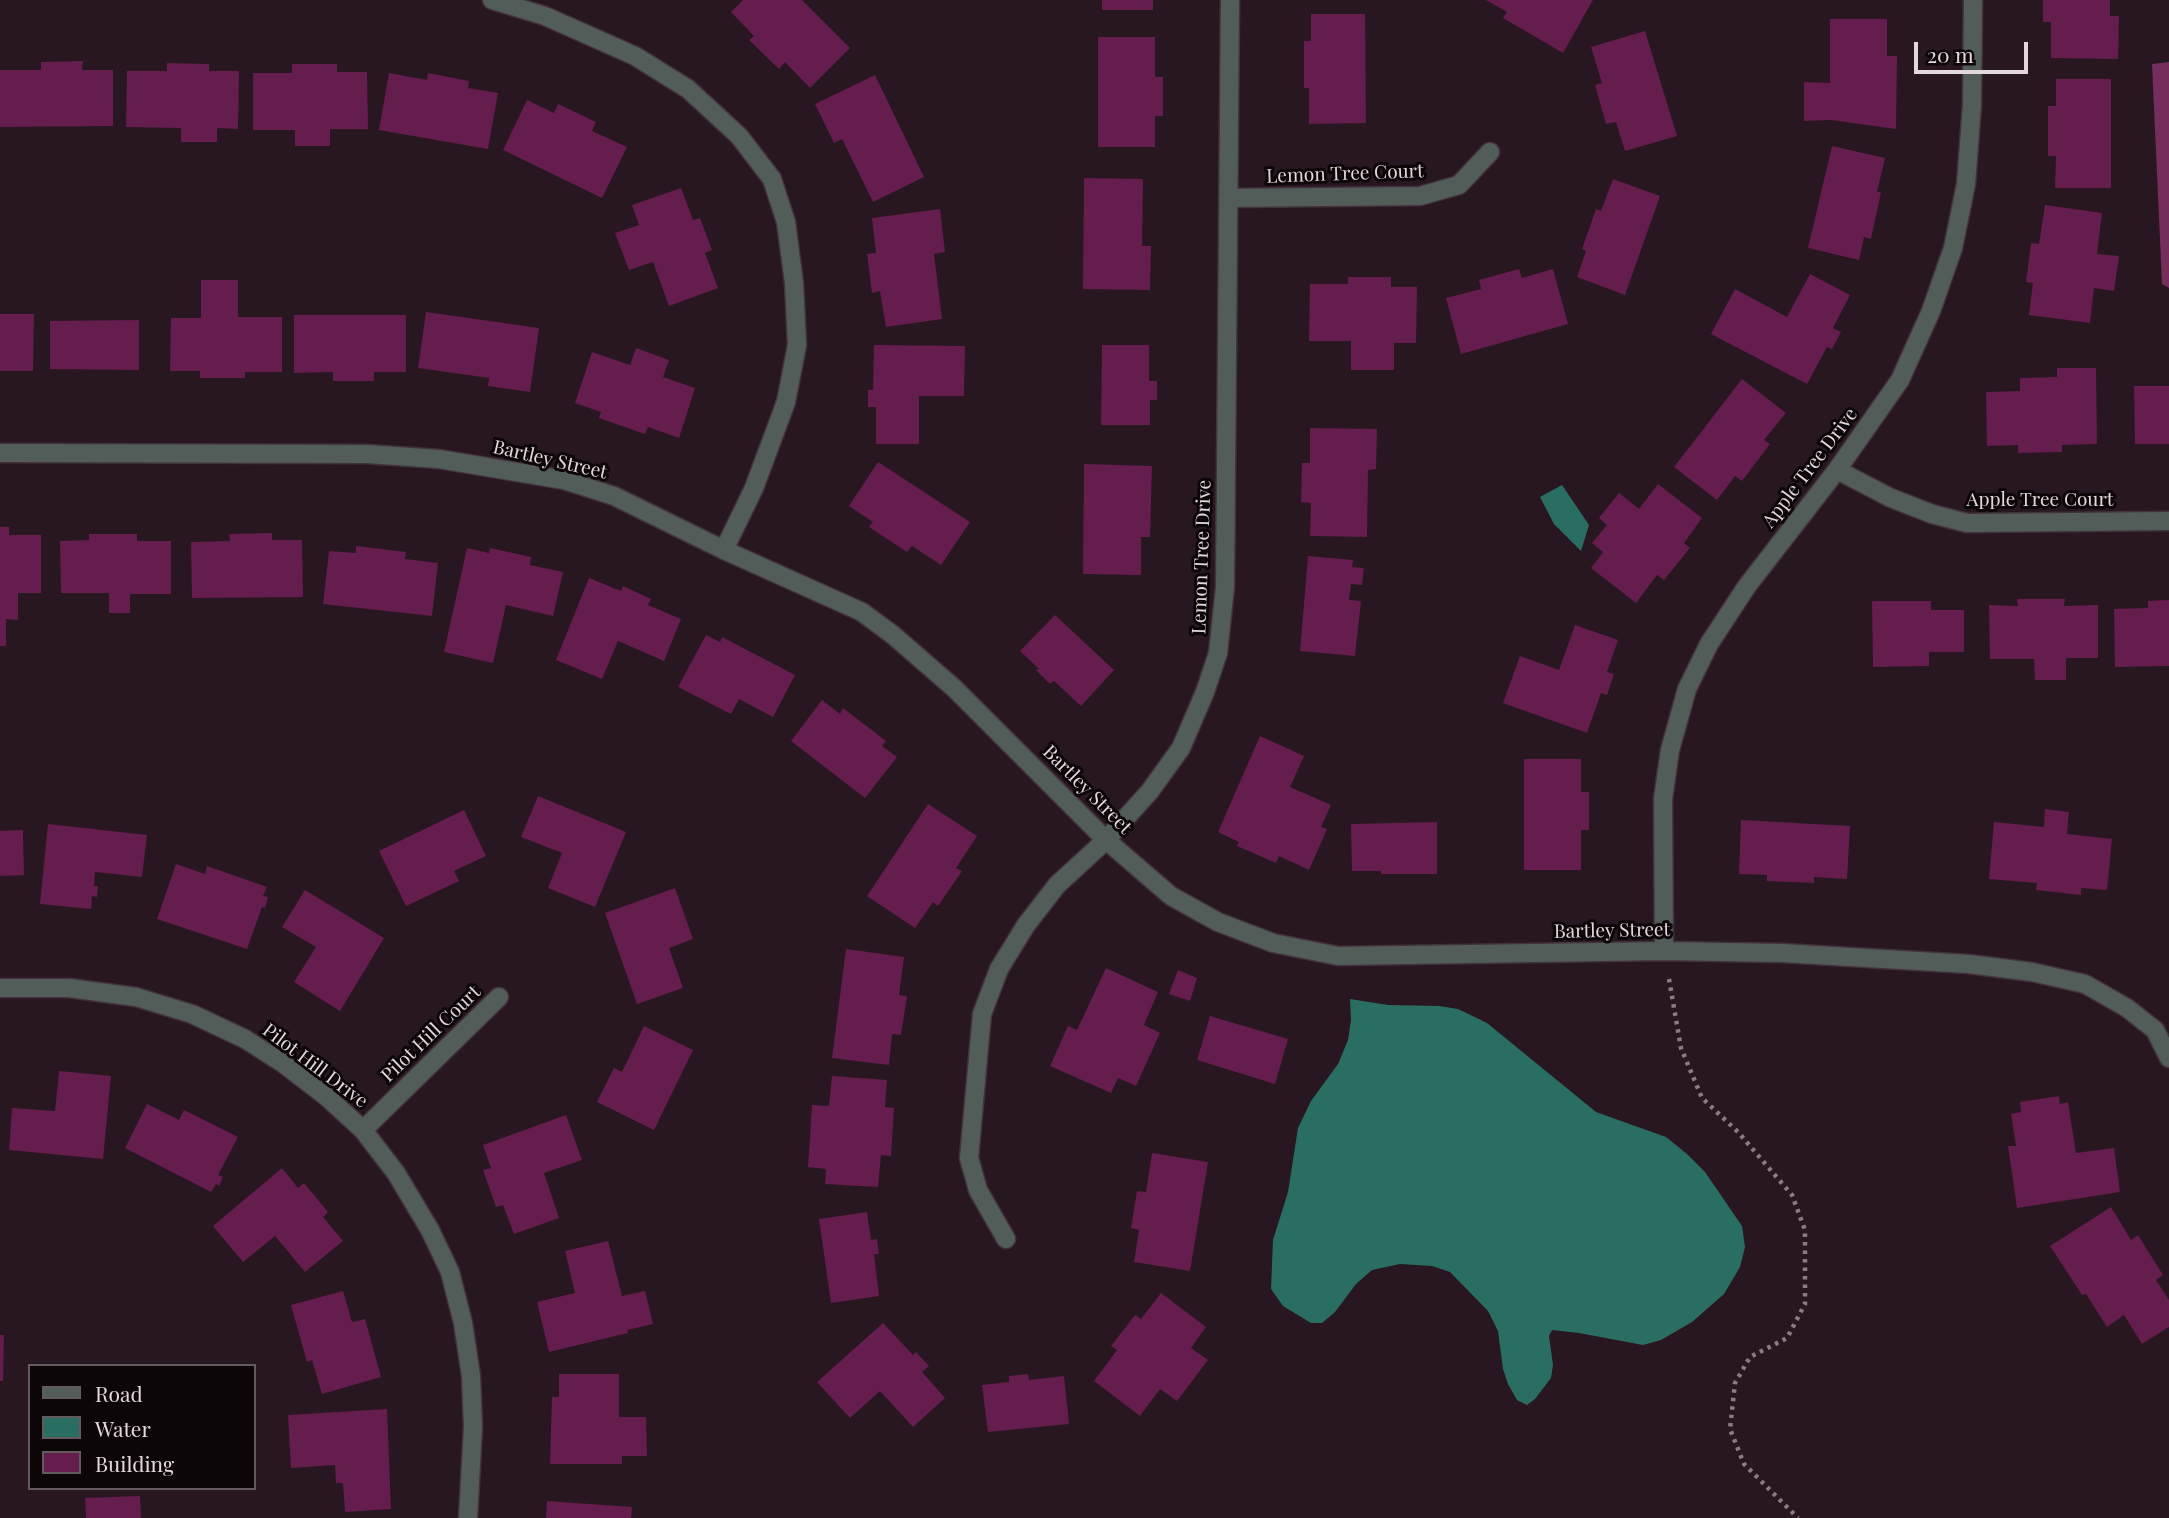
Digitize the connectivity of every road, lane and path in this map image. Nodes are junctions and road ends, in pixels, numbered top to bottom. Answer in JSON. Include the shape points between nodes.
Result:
{"nodes":[{"id":1,"x":492,"y":0,"type":"edge"},
{"id":2,"x":1230,"y":0,"type":"edge"},
{"id":3,"x":1973,"y":0,"type":"edge"},
{"id":4,"x":1490,"y":152,"type":"dead end"},
{"id":5,"x":1228,"y":198,"type":"junction"},
{"id":6,"x":0,"y":453,"type":"edge"},
{"id":7,"x":1837,"y":470,"type":"junction"},
{"id":8,"x":2169,"y":521,"type":"edge"},
{"id":9,"x":724,"y":550,"type":"junction"},
{"id":10,"x":1106,"y":840,"type":"junction"},
{"id":11,"x":1664,"y":951,"type":"junction"},
{"id":12,"x":0,"y":988,"type":"edge"},
{"id":13,"x":499,"y":997,"type":"dead end"},
{"id":14,"x":2169,"y":1058,"type":"edge"},
{"id":15,"x":363,"y":1130,"type":"junction"},
{"id":16,"x":1006,"y":1239,"type":"dead end"},
{"id":17,"x":468,"y":1518,"type":"edge"},
{"id":18,"x":1798,"y":1518,"type":"edge"}],
"edges":[{"from":1,"to":9,"type":"street","via":[[545,16],[635,56],[688,89],[739,136],[772,179],[786,222],[797,345],[786,402],[754,488]]},
{"from":2,"to":5,"type":"street","name":"Lemon Tree Drive"},
{"from":3,"to":7,"type":"street","name":"Apple Tree Drive","via":[[1966,184],[1953,248],[1900,380]]},
{"from":4,"to":5,"type":"street","name":"Lemon Tree Court","via":[[1460,185],[1420,195]]},
{"from":5,"to":10,"type":"street","name":"Lemon Tree Drive","via":[[1225,587],[1218,653],[1181,748]]},
{"from":6,"to":9,"type":"street","name":"Bartley Street","via":[[366,454],[439,459],[564,480],[614,496]]},
{"from":7,"to":8,"type":"street","name":"Apple Tree Court","via":[[1901,502],[1967,523]]},
{"from":7,"to":11,"type":"street","name":"Apple Tree Drive","via":[[1747,586],[1709,644],[1688,689],[1670,750],[1663,799]]},
{"from":9,"to":10,"type":"street","name":"Bartley Street","via":[[862,612],[893,635],[954,688]]},
{"from":10,"to":11,"type":"street","name":"Bartley Street","via":[[1171,896],[1218,922],[1273,943],[1338,956]]},
{"from":10,"to":16,"type":"street","name":"Lemon Tree Drive","via":[[1057,885],[1026,925],[999,970],[982,1014],[970,1158],[978,1190]]},
{"from":11,"to":14,"type":"street","name":"Bartley Street","via":[[1885,958],[2032,972],[2085,984],[2127,1008],[2155,1030]]},
{"from":11,"to":18,"type":"path","via":[[1681,1048],[1702,1098],[1792,1195],[1805,1230],[1805,1304],[1787,1338],[1750,1357],[1735,1383],[1730,1429],[1744,1464]]},
{"from":12,"to":15,"type":"street","name":"Pilot Hill Drive","via":[[69,988],[136,997],[192,1014],[284,1064]]},
{"from":13,"to":15,"type":"street","name":"Pilot Hill Court"},
{"from":15,"to":17,"type":"street","name":"Pilot Hill Drive","via":[[396,1173],[450,1272],[471,1377]]}]}
